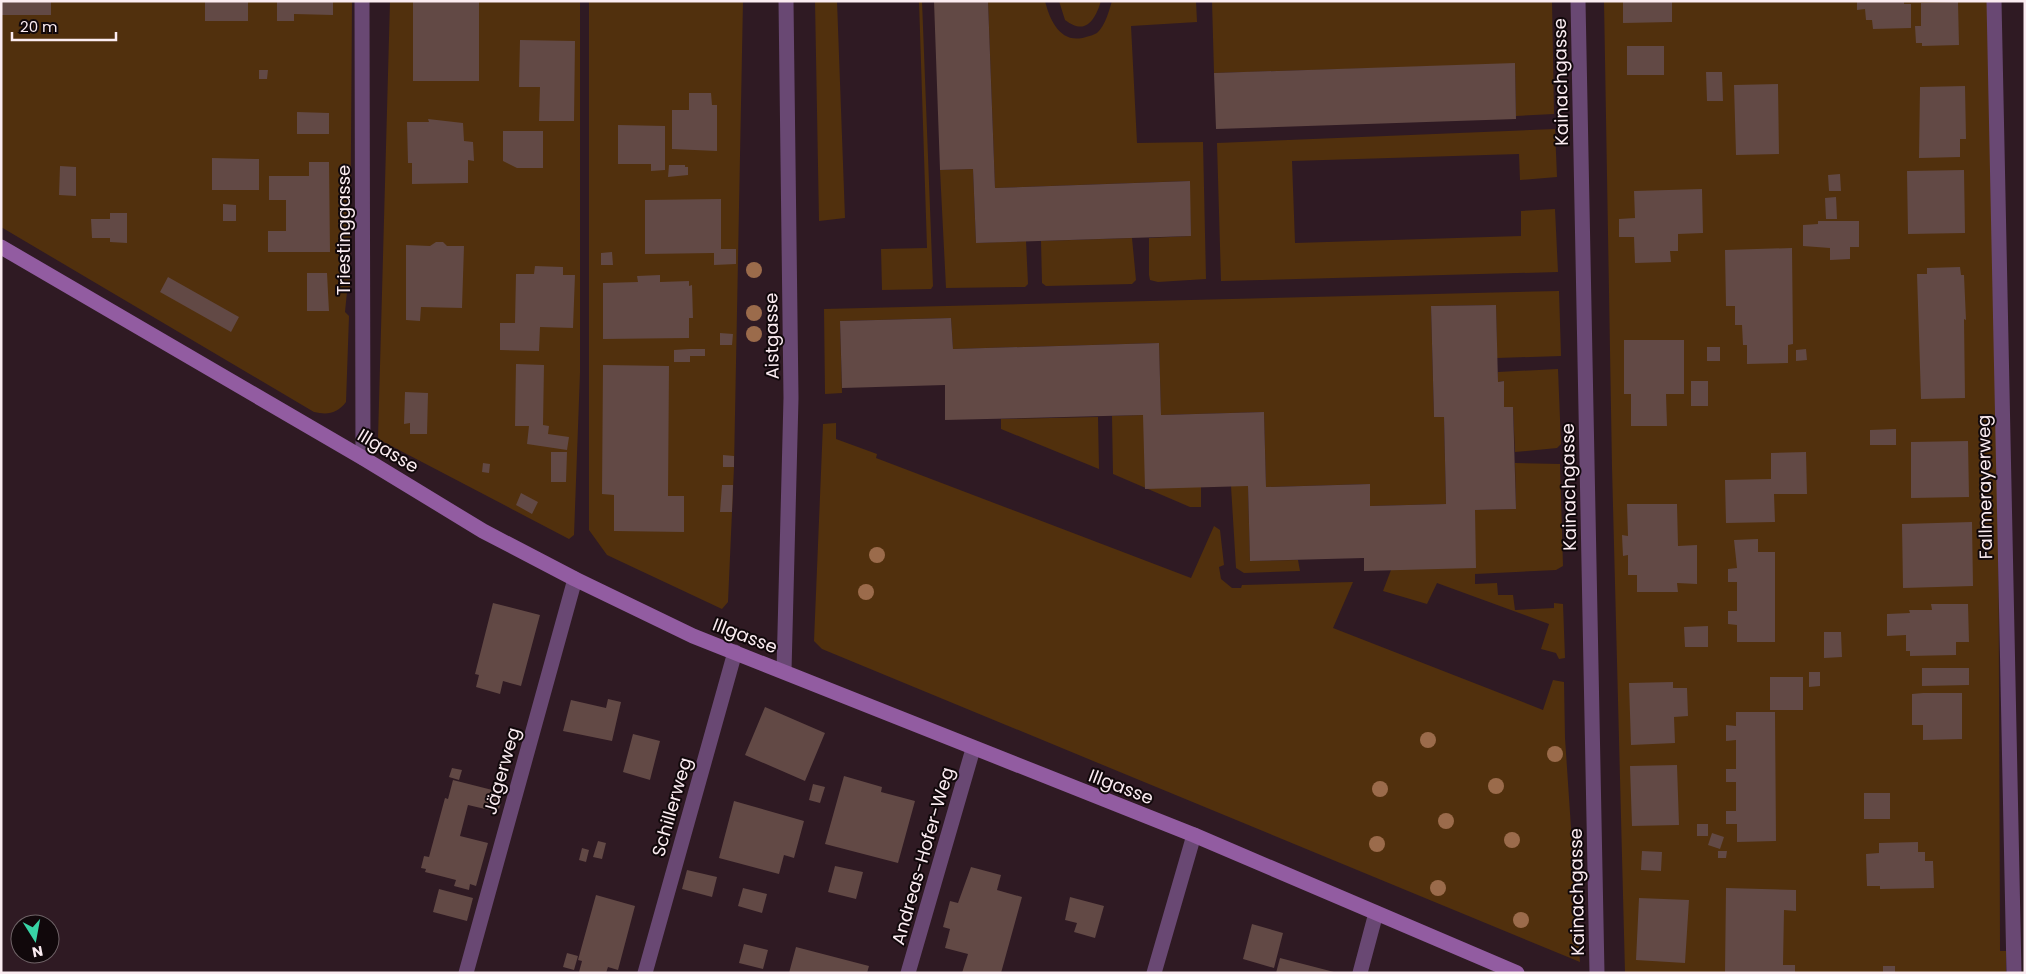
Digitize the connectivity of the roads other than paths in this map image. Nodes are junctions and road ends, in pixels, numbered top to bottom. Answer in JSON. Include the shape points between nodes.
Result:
{"nodes":[{"id":1,"x":362,"y":1,"type":"edge"},
{"id":2,"x":786,"y":1,"type":"edge"},
{"id":3,"x":1578,"y":1,"type":"edge"},
{"id":4,"x":1994,"y":1,"type":"edge"},
{"id":5,"x":1,"y":247,"type":"edge"},
{"id":6,"x":363,"y":458,"type":"junction"},
{"id":7,"x":575,"y":579,"type":"junction"},
{"id":8,"x":735,"y":652,"type":"junction"},
{"id":9,"x":784,"y":671,"type":"junction"},
{"id":10,"x":973,"y":749,"type":"junction"},
{"id":11,"x":1194,"y":835,"type":"junction"},
{"id":12,"x":1376,"y":913,"type":"junction"},
{"id":13,"x":466,"y":973,"type":"edge"},
{"id":14,"x":645,"y":973,"type":"edge"},
{"id":15,"x":908,"y":973,"type":"edge"},
{"id":16,"x":1154,"y":973,"type":"edge"},
{"id":17,"x":1360,"y":973,"type":"edge"},
{"id":18,"x":1517,"y":973,"type":"edge"},
{"id":19,"x":1597,"y":973,"type":"edge"},
{"id":20,"x":2014,"y":973,"type":"edge"}],
"edges":[{"from":1,"to":6,"type":"street","name":"Triestinggasse"},
{"from":2,"to":9,"type":"street","name":"Aistgasse","via":[[791,398]]},
{"from":3,"to":19,"type":"street","name":"Kainachgasse"},
{"from":4,"to":20,"type":"street","name":"Fallmerayerweg"},
{"from":5,"to":6,"type":"street","name":"Illgasse"},
{"from":6,"to":7,"type":"street","name":"Illgasse","via":[[483,531]]},
{"from":7,"to":8,"type":"street","name":"Illgasse","via":[[693,636]]},
{"from":7,"to":13,"type":"street","name":"Jägerweg"},
{"from":8,"to":9,"type":"street","name":"Illgasse"},
{"from":8,"to":14,"type":"street","name":"Schillerweg"},
{"from":9,"to":10,"type":"street","name":"Illgasse"},
{"from":10,"to":11,"type":"street","name":"Illgasse"},
{"from":10,"to":15,"type":"street","name":"Andreas-Hofer-Weg"},
{"from":11,"to":12,"type":"street","name":"Illgasse"},
{"from":11,"to":16,"type":"street"},
{"from":12,"to":17,"type":"street"},
{"from":12,"to":18,"type":"street","name":"Illgasse"}]}
